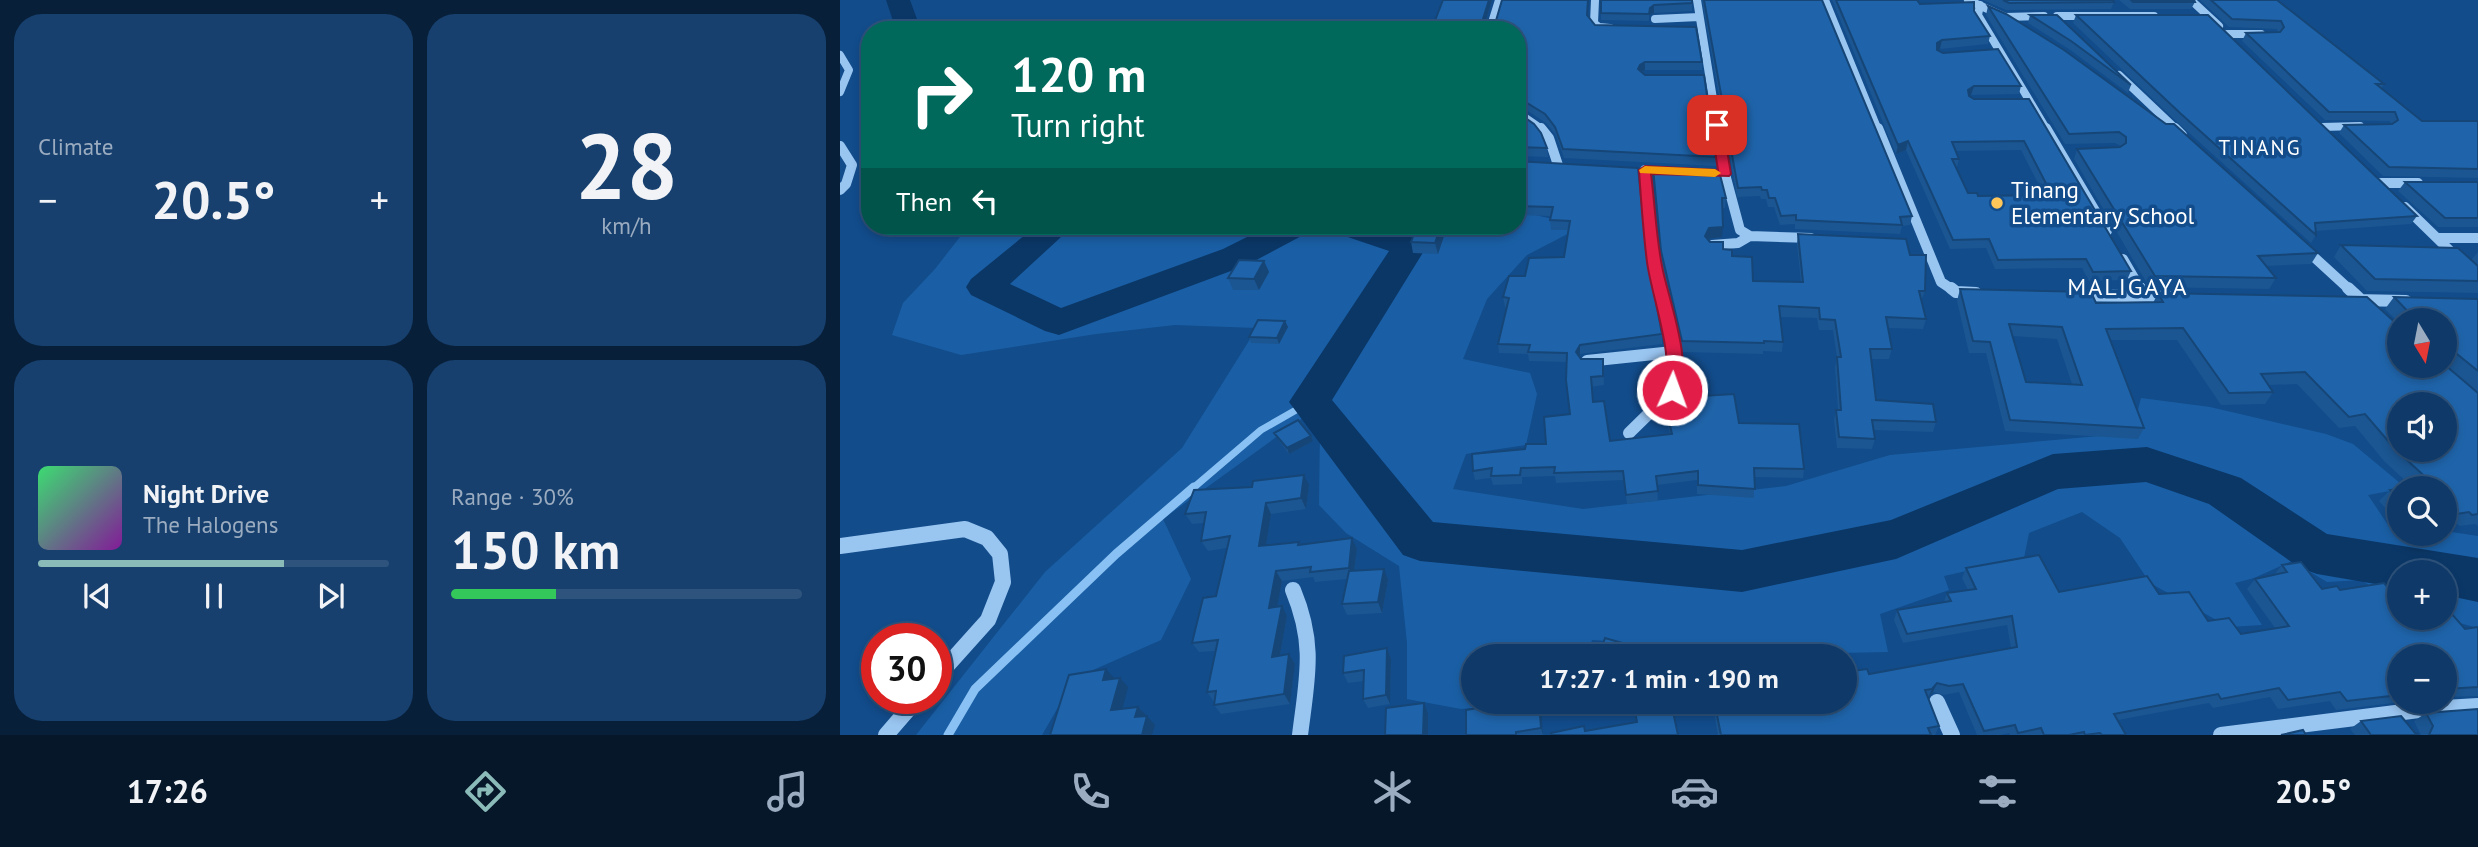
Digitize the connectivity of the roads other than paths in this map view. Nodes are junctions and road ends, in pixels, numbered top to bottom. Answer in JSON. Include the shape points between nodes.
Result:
{"nodes":[{"id":1,"x":1499,"y":0,"type":"edge"},
{"id":2,"x":1595,"y":0,"type":"edge"},
{"id":3,"x":1696,"y":0,"type":"edge"},
{"id":4,"x":1825,"y":0,"type":"edge"},
{"id":5,"x":2191,"y":0,"type":"edge"},
{"id":6,"x":1970,"y":3,"type":"edge"},
{"id":7,"x":2119,"y":8,"type":"dead end"},
{"id":8,"x":2126,"y":15,"type":"junction"},
{"id":9,"x":2057,"y":16,"type":"junction"},
{"id":10,"x":2168,"y":16,"type":"edge"},
{"id":11,"x":2195,"y":16,"type":"edge"},
{"id":12,"x":2208,"y":16,"type":"junction"},
{"id":13,"x":1699,"y":17,"type":"junction"},
{"id":14,"x":2005,"y":17,"type":"junction"},
{"id":15,"x":1654,"y":19,"type":"dead end"},
{"id":16,"x":1492,"y":21,"type":"edge"},
{"id":17,"x":2066,"y":25,"type":"edge"},
{"id":18,"x":1619,"y":28,"type":"edge"},
{"id":19,"x":1689,"y":29,"type":"edge"},
{"id":20,"x":2025,"y":29,"type":"edge"},
{"id":21,"x":1702,"y":30,"type":"junction"},
{"id":22,"x":2227,"y":34,"type":"junction"},
{"id":23,"x":2273,"y":34,"type":"edge"},
{"id":24,"x":2236,"y":43,"type":"edge"},
{"id":25,"x":2001,"y":50,"type":"junction"},
{"id":26,"x":1989,"y":51,"type":"edge"},
{"id":27,"x":840,"y":55,"type":"edge"},
{"id":28,"x":2115,"y":71,"type":"edge"},
{"id":29,"x":1696,"y":77,"type":"edge"},
{"id":30,"x":1709,"y":77,"type":"junction"},
{"id":31,"x":840,"y":92,"type":"edge"},
{"id":32,"x":2020,"y":101,"type":"edge"},
{"id":33,"x":2031,"y":101,"type":"junction"},
{"id":34,"x":2145,"y":114,"type":"edge"},
{"id":35,"x":1526,"y":117,"type":"edge"},
{"id":36,"x":2313,"y":117,"type":"edge"},
{"id":37,"x":2373,"y":126,"type":"edge"},
{"id":38,"x":2322,"y":127,"type":"junction"},
{"id":39,"x":2332,"y":136,"type":"edge"},
{"id":40,"x":840,"y":146,"type":"edge"},
{"id":41,"x":2062,"y":152,"type":"junction"},
{"id":42,"x":2075,"y":152,"type":"edge"},
{"id":43,"x":1545,"y":164,"type":"edge"},
{"id":44,"x":1558,"y":165,"type":"junction"},
{"id":45,"x":1571,"y":165,"type":"edge"},
{"id":46,"x":1658,"y":170,"type":"edge"},
{"id":47,"x":1711,"y":173,"type":"edge"},
{"id":48,"x":2371,"y":173,"type":"edge"},
{"id":49,"x":1725,"y":174,"type":"junction"},
{"id":50,"x":2381,"y":183,"type":"junction"},
{"id":51,"x":2436,"y":184,"type":"edge"},
{"id":52,"x":840,"y":190,"type":"edge"},
{"id":53,"x":2390,"y":192,"type":"edge"},
{"id":54,"x":2399,"y":201,"type":"edge"},
{"id":55,"x":1750,"y":236,"type":"junction"},
{"id":56,"x":2291,"y":236,"type":"edge"},
{"id":57,"x":2110,"y":237,"type":"edge"},
{"id":58,"x":2437,"y":238,"type":"junction"},
{"id":59,"x":2478,"y":238,"type":"edge"},
{"id":60,"x":1817,"y":239,"type":"edge"},
{"id":61,"x":1911,"y":243,"type":"dead end"},
{"id":62,"x":1925,"y":243,"type":"junction"},
{"id":63,"x":1712,"y":245,"type":"edge"},
{"id":64,"x":2117,"y":249,"type":"edge"},
{"id":65,"x":2478,"y":278,"type":"edge"},
{"id":66,"x":1983,"y":293,"type":"edge"},
{"id":67,"x":2064,"y":295,"type":"edge"},
{"id":68,"x":2145,"y":297,"type":"junction"},
{"id":69,"x":2185,"y":297,"type":"edge"},
{"id":70,"x":2347,"y":299,"type":"edge"},
{"id":71,"x":2360,"y":300,"type":"junction"},
{"id":72,"x":2413,"y":301,"type":"edge"},
{"id":73,"x":2370,"y":308,"type":"edge"},
{"id":74,"x":1673,"y":352,"type":"junction"},
{"id":75,"x":1586,"y":361,"type":"edge"},
{"id":76,"x":1629,"y":433,"type":"dead end"},
{"id":77,"x":840,"y":545,"type":"edge"},
{"id":78,"x":1293,"y":590,"type":"dead end"},
{"id":79,"x":952,"y":660,"type":"edge"},
{"id":80,"x":1937,"y":702,"type":"dead end"},
{"id":81,"x":2478,"y":706,"type":"edge"},
{"id":82,"x":904,"y":714,"type":"edge"},
{"id":83,"x":886,"y":735,"type":"edge"},
{"id":84,"x":1300,"y":735,"type":"edge"},
{"id":85,"x":1952,"y":735,"type":"edge"},
{"id":86,"x":2221,"y":735,"type":"edge"}],
"edges":[{"from":1,"to":16,"type":"street"},
{"from":2,"to":18,"type":"street","via":[[1594,23]]},
{"from":3,"to":13,"type":"street"},
{"from":4,"to":62,"type":"street"},
{"from":5,"to":12,"type":"street"},
{"from":6,"to":14,"type":"street"},
{"from":6,"to":25,"type":"street"},
{"from":7,"to":8,"type":"street"},
{"from":8,"to":9,"type":"street"},
{"from":8,"to":10,"type":"street"},
{"from":9,"to":14,"type":"street"},
{"from":9,"to":17,"type":"street"},
{"from":11,"to":12,"type":"street"},
{"from":12,"to":22,"type":"street"},
{"from":13,"to":15,"type":"street"},
{"from":13,"to":21,"type":"street"},
{"from":14,"to":20,"type":"street"},
{"from":19,"to":21,"type":"street"},
{"from":21,"to":30,"type":"street"},
{"from":22,"to":23,"type":"street"},
{"from":22,"to":24,"type":"street"},
{"from":25,"to":26,"type":"street"},
{"from":25,"to":33,"type":"street"},
{"from":27,"to":31,"type":"street","via":[[849,70]]},
{"from":28,"to":34,"type":"street","via":[[2191,146]]},
{"from":29,"to":30,"type":"street"},
{"from":30,"to":49,"type":"street"},
{"from":32,"to":33,"type":"street"},
{"from":33,"to":41,"type":"street"},
{"from":35,"to":44,"type":"street","via":[[1549,135]]},
{"from":36,"to":38,"type":"street"},
{"from":37,"to":38,"type":"street"},
{"from":38,"to":39,"type":"street"},
{"from":40,"to":52,"type":"street","via":[[852,165]]},
{"from":41,"to":42,"type":"street"},
{"from":41,"to":57,"type":"street"},
{"from":43,"to":44,"type":"street"},
{"from":44,"to":45,"type":"street"},
{"from":46,"to":74,"type":"street","via":[[1639,169]]},
{"from":47,"to":49,"type":"street"},
{"from":48,"to":50,"type":"street"},
{"from":49,"to":55,"type":"street","via":[[1740,230]]},
{"from":50,"to":51,"type":"street"},
{"from":50,"to":53,"type":"street"},
{"from":54,"to":58,"type":"street"},
{"from":55,"to":60,"type":"street"},
{"from":55,"to":63,"type":"street","via":[[1738,243]]},
{"from":56,"to":71,"type":"street"},
{"from":58,"to":59,"type":"street"},
{"from":58,"to":65,"type":"street"},
{"from":61,"to":62,"type":"street"},
{"from":62,"to":66,"type":"street","via":[[1941,282],[1956,292]]},
{"from":64,"to":68,"type":"street"},
{"from":67,"to":68,"type":"street"},
{"from":68,"to":69,"type":"street"},
{"from":70,"to":71,"type":"street"},
{"from":71,"to":72,"type":"street"},
{"from":71,"to":73,"type":"street"},
{"from":74,"to":75,"type":"street"},
{"from":74,"to":76,"type":"street","via":[[1676,382],[1672,390]]},
{"from":77,"to":79,"type":"street","via":[[965,529],[988,538],[1000,554],[1003,582],[988,620]]},
{"from":78,"to":84,"type":"street","via":[[1305,620],[1309,659]]},
{"from":80,"to":85,"type":"street"},
{"from":81,"to":86,"type":"street","via":[[2399,719]]},
{"from":82,"to":83,"type":"street"}]}
